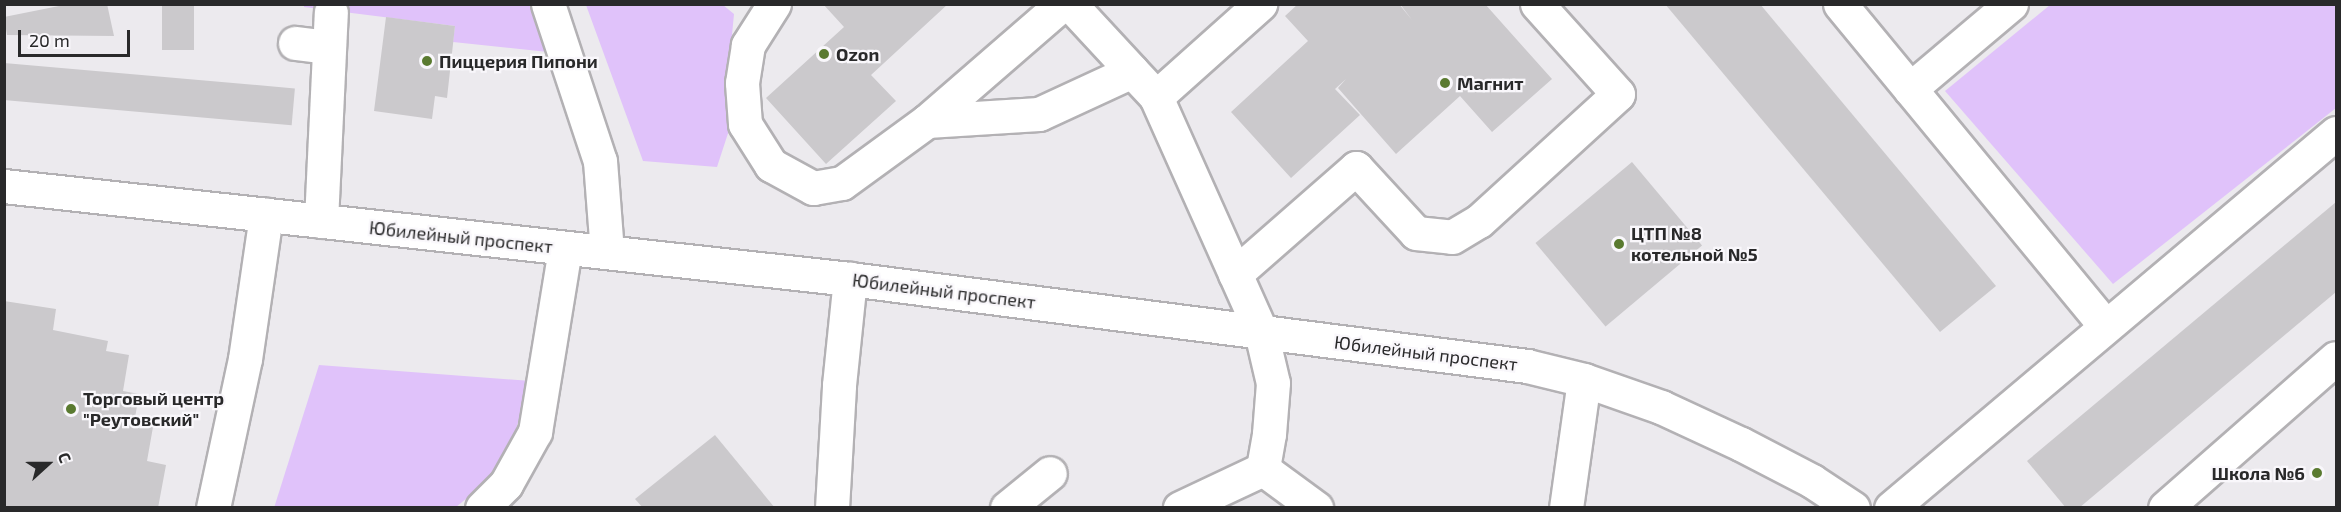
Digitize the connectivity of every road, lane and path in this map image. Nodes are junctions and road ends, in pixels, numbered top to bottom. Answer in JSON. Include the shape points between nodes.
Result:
{"nodes":[{"id":1,"x":548,"y":4,"type":"edge"},
{"id":2,"x":774,"y":4,"type":"edge"},
{"id":3,"x":1062,"y":4,"type":"edge"},
{"id":4,"x":1070,"y":4,"type":"edge"},
{"id":5,"x":1260,"y":4,"type":"edge"},
{"id":6,"x":1538,"y":4,"type":"edge"},
{"id":7,"x":1840,"y":4,"type":"edge"},
{"id":8,"x":2011,"y":4,"type":"edge"},
{"id":9,"x":331,"y":12,"type":"dead end"},
{"id":10,"x":295,"y":43,"type":"dead end"},
{"id":11,"x":329,"y":48,"type":"junction"},
{"id":12,"x":1132,"y":71,"type":"junction"},
{"id":13,"x":1910,"y":89,"type":"junction"},
{"id":14,"x":1156,"y":96,"type":"junction"},
{"id":15,"x":927,"y":121,"type":"junction"},
{"id":16,"x":2337,"y":133,"type":"edge"},
{"id":17,"x":4,"y":186,"type":"edge"},
{"id":18,"x":266,"y":215,"type":"junction"},
{"id":19,"x":321,"y":221,"type":"junction"},
{"id":20,"x":565,"y":248,"type":"junction"},
{"id":21,"x":607,"y":252,"type":"junction"},
{"id":22,"x":1235,"y":274,"type":"junction"},
{"id":23,"x":850,"y":279,"type":"junction"},
{"id":24,"x":2105,"y":326,"type":"junction"},
{"id":25,"x":1261,"y":332,"type":"junction"},
{"id":26,"x":2337,"y":358,"type":"edge"},
{"id":27,"x":1584,"y":380,"type":"junction"},
{"id":28,"x":1263,"y":469,"type":"junction"},
{"id":29,"x":1050,"y":473,"type":"dead end"},
{"id":30,"x":213,"y":507,"type":"edge"},
{"id":31,"x":482,"y":507,"type":"edge"},
{"id":32,"x":832,"y":507,"type":"edge"},
{"id":33,"x":1007,"y":507,"type":"edge"},
{"id":34,"x":1179,"y":507,"type":"edge"},
{"id":35,"x":1316,"y":507,"type":"edge"},
{"id":36,"x":1566,"y":507,"type":"edge"},
{"id":37,"x":1853,"y":507,"type":"edge"},
{"id":38,"x":1891,"y":507,"type":"edge"},
{"id":39,"x":2165,"y":507,"type":"edge"}],
"edges":[{"from":1,"to":21,"type":"street","via":[[600,161]]},
{"from":2,"to":15,"type":"street","via":[[748,45],[742,83],[745,124],[771,165],[813,188],[842,183]]},
{"from":3,"to":15,"type":"street"},
{"from":4,"to":12,"type":"street"},
{"from":5,"to":14,"type":"street"},
{"from":6,"to":22,"type":"street","via":[[1618,94],[1479,221],[1452,237],[1416,233],[1356,168]]},
{"from":7,"to":13,"type":"street"},
{"from":8,"to":13,"type":"street"},
{"from":9,"to":11,"type":"street"},
{"from":10,"to":11,"type":"street"},
{"from":11,"to":19,"type":"street"},
{"from":12,"to":14,"type":"street"},
{"from":12,"to":15,"type":"street","via":[[1039,114]]},
{"from":13,"to":24,"type":"street"},
{"from":14,"to":22,"type":"street"},
{"from":16,"to":24,"type":"street"},
{"from":17,"to":18,"type":"street","name":"Юбилейный проспект"},
{"from":18,"to":19,"type":"street","name":"Юбилейный проспект"},
{"from":18,"to":30,"type":"street","via":[[246,349]]},
{"from":19,"to":20,"type":"street","name":"Юбилейный проспект"},
{"from":20,"to":21,"type":"street","name":"Юбилейный проспект"},
{"from":20,"to":31,"type":"street","via":[[535,432],[506,484]]},
{"from":21,"to":23,"type":"street","name":"Юбилейный проспект"},
{"from":22,"to":25,"type":"street"},
{"from":23,"to":25,"type":"street","name":"Юбилейный проспект"},
{"from":23,"to":32,"type":"street"},
{"from":24,"to":38,"type":"street"},
{"from":25,"to":27,"type":"street","name":"Юбилейный проспект","via":[[1527,366]]},
{"from":25,"to":28,"type":"street","via":[[1273,383]]},
{"from":26,"to":39,"type":"street"},
{"from":27,"to":36,"type":"street"},
{"from":27,"to":37,"type":"street","name":"Юбилейный проспект","via":[[1661,407],[1741,444]]},
{"from":28,"to":34,"type":"street"},
{"from":28,"to":35,"type":"street"},
{"from":29,"to":33,"type":"street"}]}
